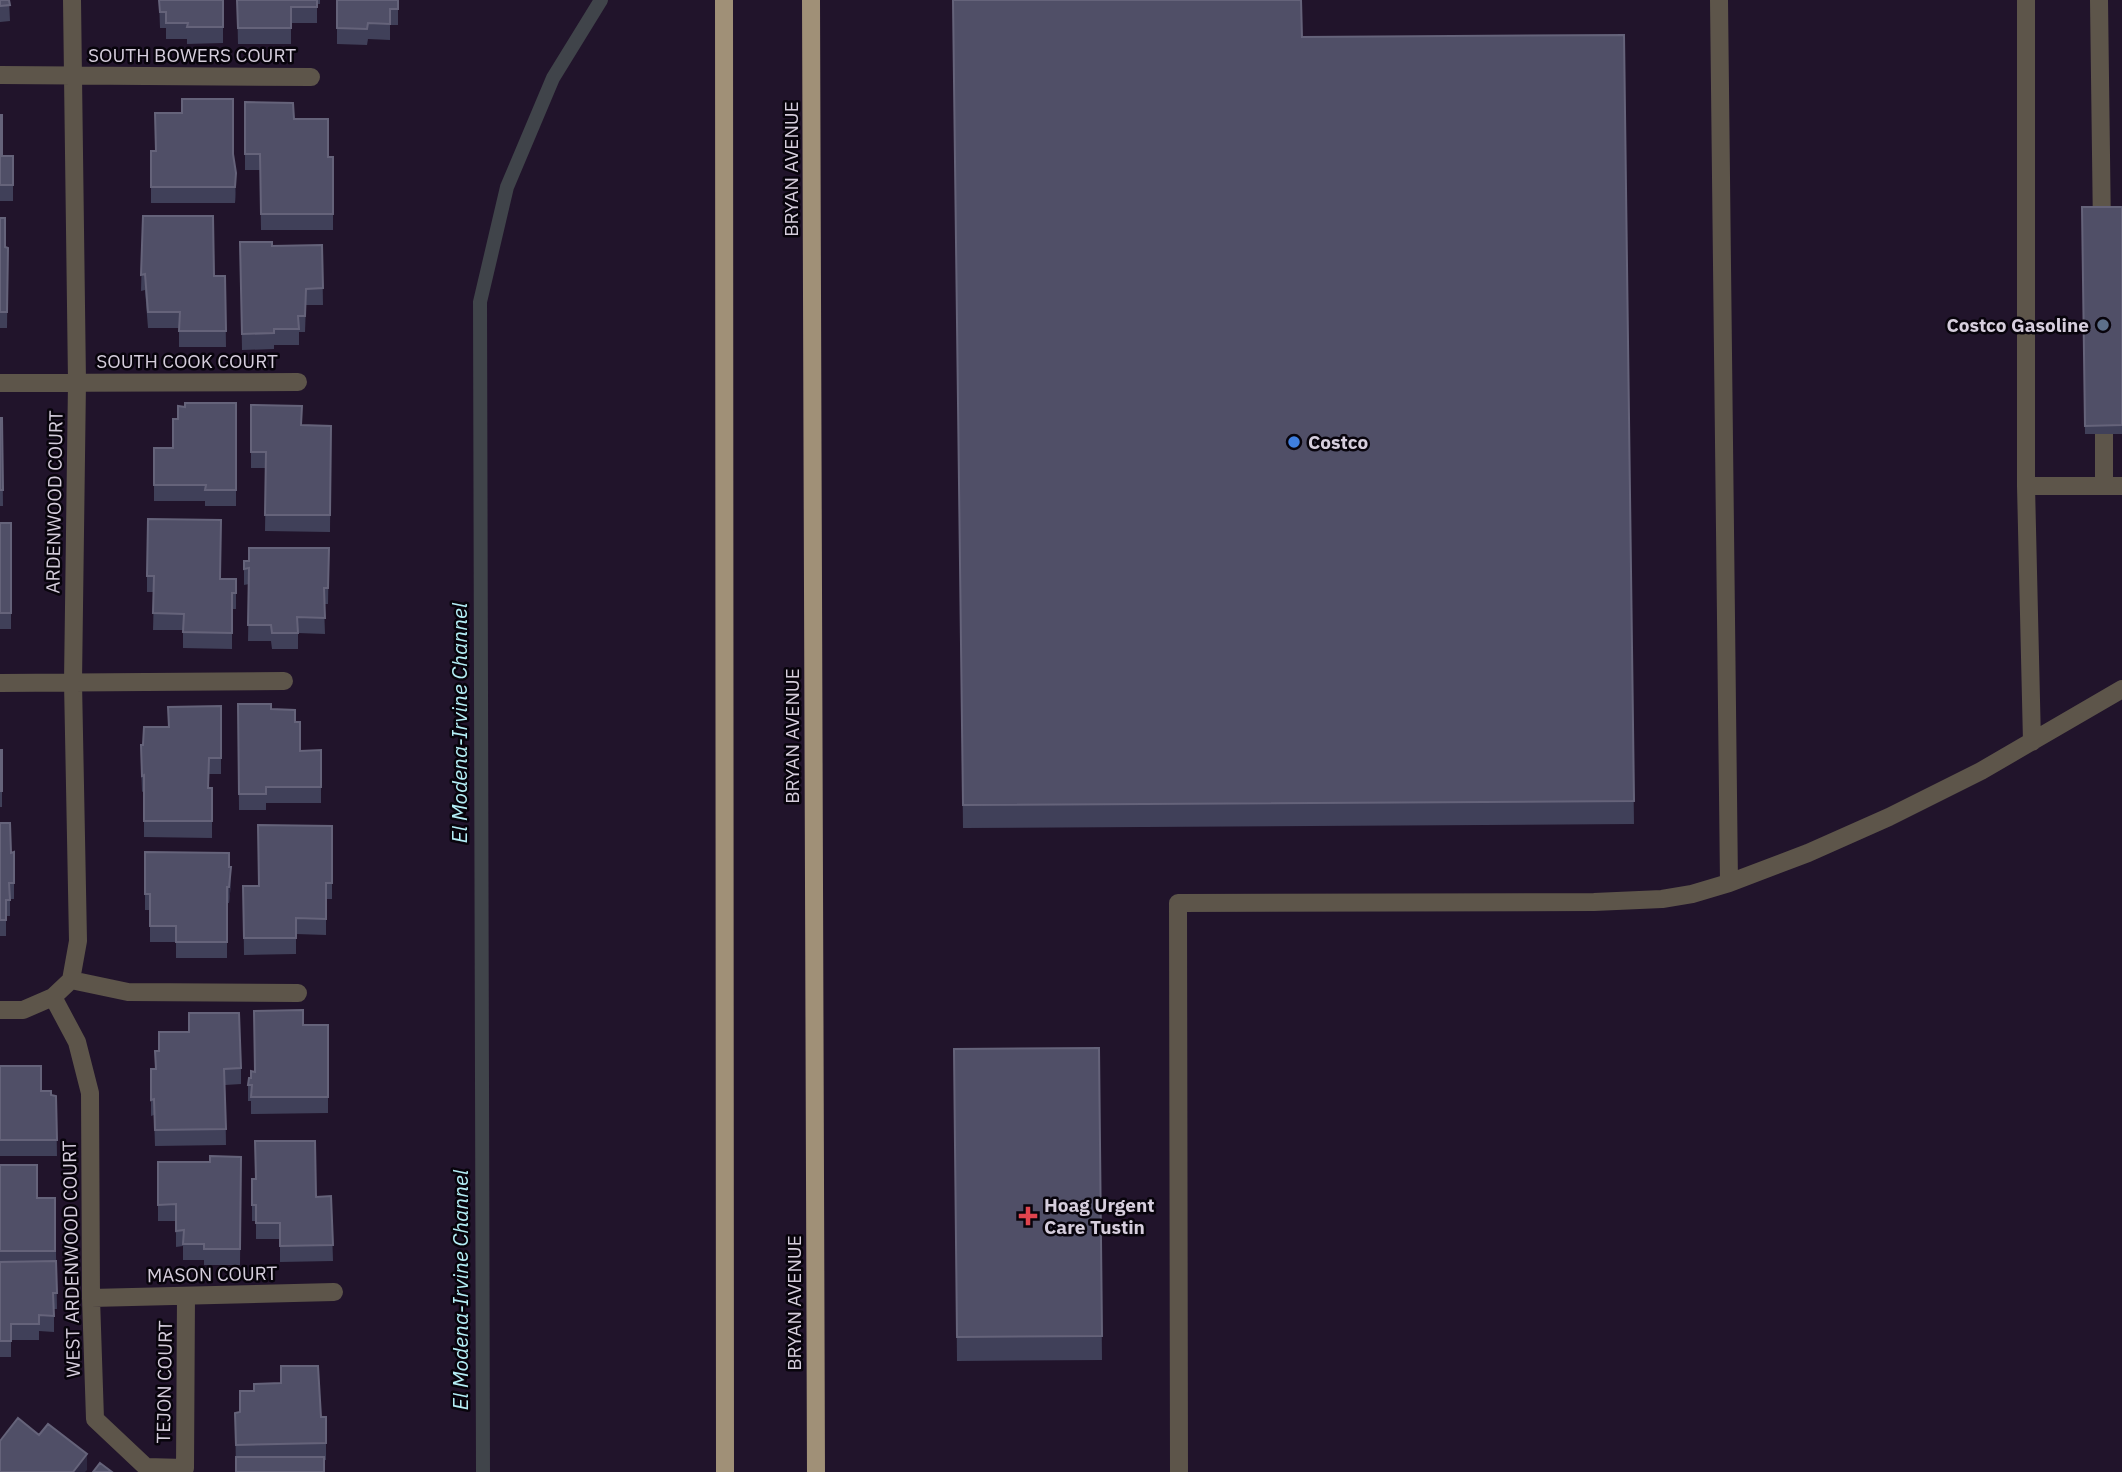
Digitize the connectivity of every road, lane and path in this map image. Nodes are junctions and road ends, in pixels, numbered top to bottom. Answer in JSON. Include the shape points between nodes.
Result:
{"nodes":[{"id":1,"x":72,"y":0,"type":"edge"},
{"id":2,"x":724,"y":0,"type":"edge"},
{"id":3,"x":811,"y":0,"type":"edge"},
{"id":4,"x":1719,"y":0,"type":"edge"},
{"id":5,"x":2026,"y":0,"type":"edge"},
{"id":6,"x":2099,"y":0,"type":"edge"},
{"id":7,"x":0,"y":75,"type":"edge"},
{"id":8,"x":72,"y":75,"type":"junction"},
{"id":9,"x":311,"y":77,"type":"dead end"},
{"id":10,"x":2102,"y":250,"type":"edge"},
{"id":11,"x":77,"y":382,"type":"junction"},
{"id":12,"x":298,"y":382,"type":"dead end"},
{"id":13,"x":0,"y":383,"type":"edge"},
{"id":14,"x":2103,"y":389,"type":"edge"},
{"id":15,"x":2026,"y":486,"type":"junction"},
{"id":16,"x":2113,"y":486,"type":"edge"},
{"id":17,"x":284,"y":681,"type":"dead end"},
{"id":18,"x":73,"y":682,"type":"junction"},
{"id":19,"x":0,"y":683,"type":"edge"},
{"id":20,"x":2122,"y":689,"type":"edge"},
{"id":21,"x":2032,"y":742,"type":"junction"},
{"id":22,"x":1729,"y":883,"type":"junction"},
{"id":23,"x":71,"y":980,"type":"junction"},
{"id":24,"x":298,"y":993,"type":"dead end"},
{"id":25,"x":53,"y":997,"type":"junction"},
{"id":26,"x":0,"y":1010,"type":"edge"},
{"id":27,"x":334,"y":1292,"type":"dead end"},
{"id":28,"x":186,"y":1296,"type":"junction"},
{"id":29,"x":91,"y":1298,"type":"junction"},
{"id":30,"x":184,"y":1468,"type":"joint"},
{"id":31,"x":725,"y":1472,"type":"edge"},
{"id":32,"x":816,"y":1472,"type":"edge"},
{"id":33,"x":1179,"y":1472,"type":"edge"}],
"edges":[{"from":1,"to":8,"type":"street","name":"ARDENWOOD COURT"},
{"from":2,"to":31,"type":"main road"},
{"from":3,"to":32,"type":"main road","name":"BRYAN AVENUE"},
{"from":4,"to":22,"type":"street"},
{"from":5,"to":15,"type":"street"},
{"from":6,"to":10,"type":"street"},
{"from":7,"to":8,"type":"street","name":"SOUTH BOWERS COURT"},
{"from":8,"to":9,"type":"street","name":"SOUTH BOWERS COURT"},
{"from":8,"to":11,"type":"street","name":"ARDENWOOD COURT"},
{"from":11,"to":12,"type":"street","name":"SOUTH COOK COURT"},
{"from":11,"to":13,"type":"street","name":"SOUTH COOK COURT"},
{"from":11,"to":18,"type":"street","name":"ARDENWOOD COURT"},
{"from":14,"to":16,"type":"street"},
{"from":15,"to":16,"type":"street"},
{"from":15,"to":21,"type":"street"},
{"from":17,"to":18,"type":"street"},
{"from":18,"to":19,"type":"street"},
{"from":18,"to":23,"type":"street","name":"ARDENWOOD COURT","via":[[78,941]]},
{"from":20,"to":21,"type":"street"},
{"from":21,"to":22,"type":"street","via":[[1889,817]]},
{"from":22,"to":33,"type":"street","via":[[1662,900],[1178,902]]},
{"from":23,"to":24,"type":"street","via":[[128,992]]},
{"from":23,"to":25,"type":"street"},
{"from":25,"to":26,"type":"street","via":[[23,1010]]},
{"from":25,"to":29,"type":"street","name":"WEST ARDENWOOD COURT","via":[[77,1042],[90,1093]]},
{"from":27,"to":28,"type":"street","name":"MASON COURT"},
{"from":28,"to":29,"type":"street","name":"MASON COURT"},
{"from":28,"to":30,"type":"street","name":"TEJON COURT"},
{"from":29,"to":30,"type":"street","name":"WEST ARDENWOOD COURT","via":[[95,1419],[146,1467]]}]}
